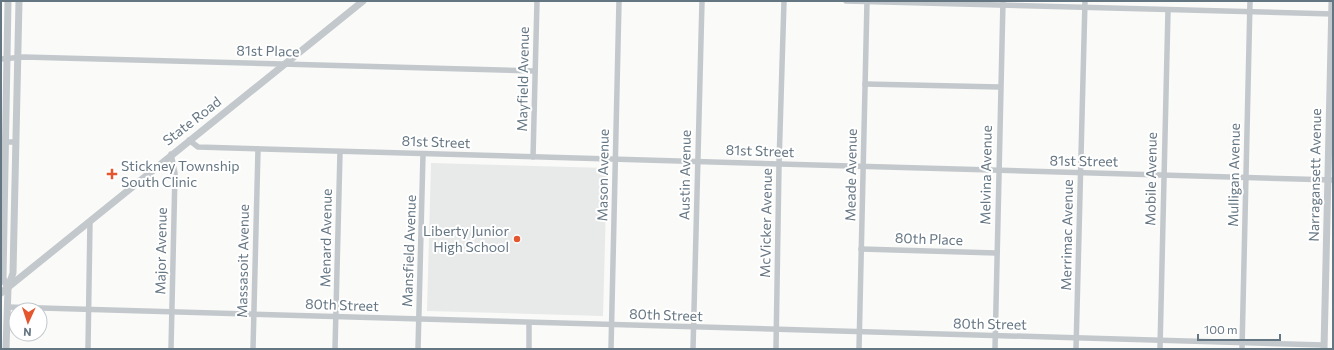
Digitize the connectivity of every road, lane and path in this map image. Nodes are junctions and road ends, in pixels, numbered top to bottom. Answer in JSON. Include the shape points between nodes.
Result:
{"nodes":[{"id":1,"x":8,"y":1,"type":"edge"},
{"id":2,"x":19,"y":1,"type":"edge"},
{"id":3,"x":363,"y":1,"type":"edge"},
{"id":4,"x":537,"y":1,"type":"edge"},
{"id":5,"x":620,"y":1,"type":"edge"},
{"id":6,"x":702,"y":1,"type":"edge"},
{"id":7,"x":784,"y":1,"type":"edge"},
{"id":8,"x":846,"y":1,"type":"edge"},
{"id":9,"x":867,"y":1,"type":"edge"},
{"id":10,"x":1085,"y":1,"type":"edge"},
{"id":11,"x":1250,"y":1,"type":"edge"},
{"id":12,"x":1332,"y":1,"type":"edge"},
{"id":13,"x":1002,"y":3,"type":"edge"},
{"id":14,"x":1085,"y":8,"type":"junction"},
{"id":15,"x":1168,"y":10,"type":"junction"},
{"id":16,"x":1250,"y":12,"type":"junction"},
{"id":17,"x":1332,"y":14,"type":"edge"},
{"id":18,"x":18,"y":58,"type":"junction"},
{"id":19,"x":4,"y":59,"type":"edge"},
{"id":20,"x":285,"y":64,"type":"junction"},
{"id":21,"x":535,"y":71,"type":"junction"},
{"id":22,"x":865,"y":84,"type":"junction"},
{"id":23,"x":1000,"y":87,"type":"junction"},
{"id":24,"x":1332,"y":97,"type":"edge"},
{"id":25,"x":189,"y":140,"type":"junction"},
{"id":26,"x":3,"y":142,"type":"edge"},
{"id":27,"x":16,"y":142,"type":"junction"},
{"id":28,"x":258,"y":149,"type":"junction"},
{"id":29,"x":340,"y":152,"type":"junction"},
{"id":30,"x":171,"y":154,"type":"junction"},
{"id":31,"x":423,"y":154,"type":"junction"},
{"id":32,"x":533,"y":157,"type":"junction"},
{"id":33,"x":615,"y":159,"type":"junction"},
{"id":34,"x":698,"y":161,"type":"junction"},
{"id":35,"x":779,"y":164,"type":"junction"},
{"id":36,"x":863,"y":166,"type":"junction"},
{"id":37,"x":999,"y":171,"type":"junction"},
{"id":38,"x":1080,"y":173,"type":"junction"},
{"id":39,"x":1164,"y":175,"type":"junction"},
{"id":40,"x":1246,"y":178,"type":"junction"},
{"id":41,"x":1331,"y":180,"type":"edge"},
{"id":42,"x":90,"y":221,"type":"junction"},
{"id":43,"x":2,"y":222,"type":"edge"},
{"id":44,"x":861,"y":249,"type":"junction"},
{"id":45,"x":996,"y":253,"type":"junction"},
{"id":46,"x":8,"y":288,"type":"junction"},
{"id":47,"x":1,"y":293,"type":"edge"},
{"id":48,"x":7,"y":307,"type":"junction"},
{"id":49,"x":88,"y":310,"type":"junction"},
{"id":50,"x":172,"y":313,"type":"junction"},
{"id":51,"x":254,"y":314,"type":"junction"},
{"id":52,"x":336,"y":316,"type":"junction"},
{"id":53,"x":419,"y":320,"type":"junction"},
{"id":54,"x":529,"y":323,"type":"junction"},
{"id":55,"x":612,"y":325,"type":"junction"},
{"id":56,"x":694,"y":327,"type":"junction"},
{"id":57,"x":777,"y":330,"type":"junction"},
{"id":58,"x":860,"y":332,"type":"junction"},
{"id":59,"x":995,"y":336,"type":"junction"},
{"id":60,"x":1076,"y":338,"type":"junction"},
{"id":61,"x":1160,"y":341,"type":"junction"},
{"id":62,"x":1242,"y":346,"type":"edge"},
{"id":63,"x":1324,"y":347,"type":"edge"},
{"id":64,"x":6,"y":349,"type":"edge"},
{"id":65,"x":88,"y":349,"type":"edge"},
{"id":66,"x":171,"y":349,"type":"edge"},
{"id":67,"x":253,"y":349,"type":"edge"},
{"id":68,"x":335,"y":349,"type":"edge"},
{"id":69,"x":418,"y":349,"type":"edge"},
{"id":70,"x":529,"y":349,"type":"edge"},
{"id":71,"x":611,"y":349,"type":"edge"},
{"id":72,"x":693,"y":349,"type":"edge"},
{"id":73,"x":776,"y":349,"type":"edge"},
{"id":74,"x":859,"y":349,"type":"edge"},
{"id":75,"x":995,"y":349,"type":"edge"},
{"id":76,"x":1076,"y":349,"type":"edge"},
{"id":77,"x":1160,"y":349,"type":"edge"}],
"edges":[{"from":1,"to":19,"type":"street"},
{"from":2,"to":18,"type":"street"},
{"from":3,"to":20,"type":"street","name":"State Road"},
{"from":4,"to":21,"type":"street","name":"Mayfield Avenue"},
{"from":5,"to":33,"type":"street","name":"Mason Avenue"},
{"from":6,"to":34,"type":"street","name":"Austin Avenue"},
{"from":7,"to":35,"type":"street","name":"McVicker Avenue"},
{"from":8,"to":9,"type":"street"},
{"from":9,"to":13,"type":"street"},
{"from":9,"to":22,"type":"street","name":"Meade Avenue"},
{"from":10,"to":14,"type":"street","name":"Merrimac Avenue"},
{"from":11,"to":16,"type":"street","name":"Mulligan Avenue"},
{"from":12,"to":17,"type":"street","name":"Narragansett Avenue"},
{"from":13,"to":14,"type":"street"},
{"from":13,"to":23,"type":"street","name":"Melvina Avenue"},
{"from":14,"to":15,"type":"street"},
{"from":14,"to":38,"type":"street","name":"Merrimac Avenue"},
{"from":15,"to":16,"type":"street"},
{"from":15,"to":39,"type":"street","name":"Mobile Avenue"},
{"from":16,"to":17,"type":"street"},
{"from":16,"to":40,"type":"street","name":"Mulligan Avenue"},
{"from":17,"to":24,"type":"street","name":"Narragansett Avenue"},
{"from":18,"to":19,"type":"street","name":"81st Place"},
{"from":18,"to":20,"type":"street","name":"81st Place"},
{"from":18,"to":27,"type":"street"},
{"from":19,"to":26,"type":"street"},
{"from":20,"to":21,"type":"street","name":"81st Place"},
{"from":20,"to":25,"type":"street","name":"State Road"},
{"from":21,"to":32,"type":"street","name":"Mayfield Avenue"},
{"from":22,"to":23,"type":"street"},
{"from":22,"to":36,"type":"street","name":"Meade Avenue"},
{"from":23,"to":37,"type":"street","name":"Melvina Avenue"},
{"from":24,"to":41,"type":"street","name":"Narragansett Avenue"},
{"from":25,"to":28,"type":"street","name":"81st Street","via":[[198,148]]},
{"from":25,"to":30,"type":"street","name":"State Road"},
{"from":26,"to":27,"type":"street"},
{"from":26,"to":43,"type":"street"},
{"from":27,"to":46,"type":"street","via":[[13,273]]},
{"from":28,"to":29,"type":"street","name":"81st Street"},
{"from":28,"to":51,"type":"street","name":"Massasoit Avenue"},
{"from":29,"to":31,"type":"street","name":"81st Street"},
{"from":29,"to":52,"type":"street","name":"Menard Avenue"},
{"from":30,"to":42,"type":"street","name":"State Road"},
{"from":30,"to":50,"type":"street","name":"Major Avenue","via":[[175,173]]},
{"from":31,"to":32,"type":"street","name":"81st Street"},
{"from":31,"to":53,"type":"street","name":"Mansfield Avenue"},
{"from":32,"to":33,"type":"street","name":"81st Street"},
{"from":33,"to":34,"type":"street","name":"81st Street"},
{"from":33,"to":55,"type":"street","name":"Mason Avenue"},
{"from":34,"to":35,"type":"street","name":"81st Street"},
{"from":34,"to":56,"type":"street","name":"Austin Avenue"},
{"from":35,"to":36,"type":"street","name":"81st Street"},
{"from":35,"to":57,"type":"street","name":"McVicker Avenue"},
{"from":36,"to":37,"type":"street","name":"81st Street"},
{"from":36,"to":44,"type":"street","name":"Meade Avenue"},
{"from":37,"to":38,"type":"street","name":"81st Street"},
{"from":37,"to":45,"type":"street","name":"Melvina Avenue"},
{"from":38,"to":39,"type":"street","name":"81st Street"},
{"from":38,"to":60,"type":"street","name":"Merrimac Avenue"},
{"from":39,"to":40,"type":"street","name":"81st Street"},
{"from":39,"to":61,"type":"street","name":"Mobile Avenue"},
{"from":40,"to":41,"type":"street","name":"81st Street"},
{"from":40,"to":62,"type":"street","name":"Mulligan Avenue"},
{"from":41,"to":63,"type":"street","name":"Narragansett Avenue"},
{"from":42,"to":46,"type":"street","name":"State Road"},
{"from":42,"to":49,"type":"street"},
{"from":43,"to":46,"type":"street","via":[[3,278]]},
{"from":44,"to":45,"type":"street","name":"80th Place"},
{"from":44,"to":58,"type":"street","name":"Meade Avenue"},
{"from":45,"to":59,"type":"street","name":"Melvina Avenue"},
{"from":46,"to":47,"type":"street","name":"State Road"},
{"from":46,"to":48,"type":"street"},
{"from":48,"to":49,"type":"street","name":"80th Street"},
{"from":48,"to":64,"type":"street"},
{"from":49,"to":50,"type":"street","name":"80th Street"},
{"from":49,"to":65,"type":"street"},
{"from":50,"to":51,"type":"street","name":"80th Street"},
{"from":50,"to":66,"type":"street","name":"Major Avenue"},
{"from":51,"to":52,"type":"street","name":"80th Street"},
{"from":51,"to":67,"type":"street","name":"Massasoit Avenue"},
{"from":52,"to":53,"type":"street","name":"80th Street"},
{"from":52,"to":68,"type":"street","name":"Menard Avenue"},
{"from":53,"to":54,"type":"street","name":"80th Street"},
{"from":53,"to":69,"type":"street","name":"Mansfield Avenue"},
{"from":54,"to":55,"type":"street","name":"80th Street"},
{"from":54,"to":70,"type":"street"},
{"from":55,"to":56,"type":"street","name":"80th Street"},
{"from":55,"to":71,"type":"street","name":"Mason Avenue"},
{"from":56,"to":57,"type":"street","name":"80th Street"},
{"from":56,"to":72,"type":"street","name":"Austin Avenue"},
{"from":57,"to":58,"type":"street","name":"80th Street"},
{"from":57,"to":73,"type":"street","name":"McVicker Avenue"},
{"from":58,"to":59,"type":"street","name":"80th Street"},
{"from":58,"to":74,"type":"street","name":"Meade Avenue"},
{"from":59,"to":60,"type":"street","name":"80th Street"},
{"from":59,"to":75,"type":"street","name":"Melvina Avenue"},
{"from":60,"to":61,"type":"street","name":"80th Street"},
{"from":60,"to":76,"type":"street","name":"Merrimac Avenue"},
{"from":61,"to":62,"type":"street","name":"80th Street"},
{"from":61,"to":77,"type":"street","name":"Mobile Avenue"},
{"from":62,"to":63,"type":"street","name":"80th Street"}]}
